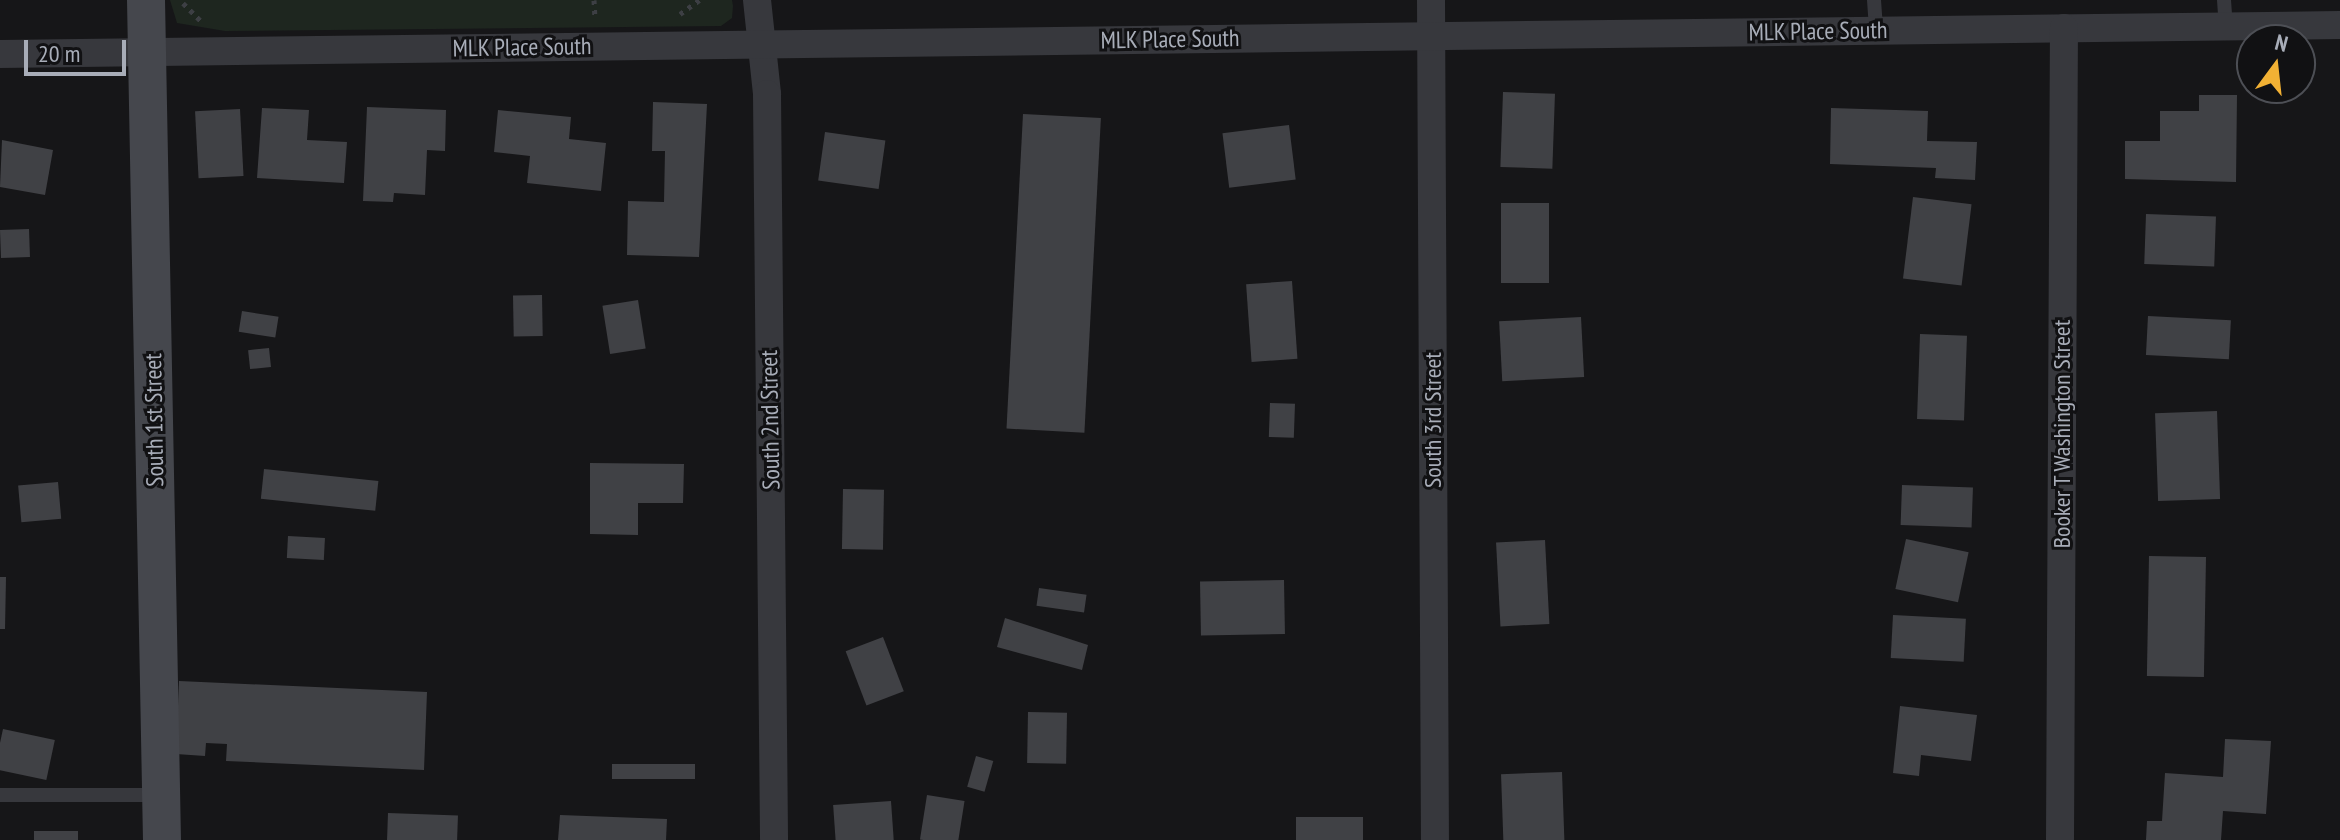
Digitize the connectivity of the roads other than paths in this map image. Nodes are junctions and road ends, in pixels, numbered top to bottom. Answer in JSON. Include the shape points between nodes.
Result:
{"nodes":[{"id":1,"x":146,"y":0,"type":"edge"},
{"id":2,"x":757,"y":0,"type":"edge"},
{"id":3,"x":1431,"y":0,"type":"edge"},
{"id":4,"x":1874,"y":0,"type":"edge"},
{"id":5,"x":2225,"y":13,"type":"edge"},
{"id":6,"x":2340,"y":25,"type":"edge"},
{"id":7,"x":2064,"y":28,"type":"junction"},
{"id":8,"x":1876,"y":30,"type":"junction"},
{"id":9,"x":1431,"y":36,"type":"junction"},
{"id":10,"x":761,"y":43,"type":"junction"},
{"id":11,"x":147,"y":52,"type":"junction"},
{"id":12,"x":0,"y":54,"type":"edge"},
{"id":13,"x":0,"y":795,"type":"edge"},
{"id":14,"x":161,"y":795,"type":"junction"},
{"id":15,"x":162,"y":840,"type":"edge"},
{"id":16,"x":774,"y":840,"type":"edge"},
{"id":17,"x":1435,"y":840,"type":"edge"},
{"id":18,"x":2060,"y":840,"type":"edge"}],
"edges":[{"from":1,"to":11,"type":"street","name":"South 1st Street"},
{"from":2,"to":10,"type":"street","name":"South 2nd Street"},
{"from":3,"to":9,"type":"street","name":"South 3rd Street"},
{"from":4,"to":8,"type":"lane"},
{"from":5,"to":6,"type":"street","name":"MLK Place South"},
{"from":5,"to":7,"type":"street","name":"MLK Place South"},
{"from":7,"to":8,"type":"street","name":"MLK Place South"},
{"from":7,"to":18,"type":"street","name":"Booker T Washington Street"},
{"from":8,"to":9,"type":"street","name":"MLK Place South"},
{"from":9,"to":10,"type":"street","name":"MLK Place South"},
{"from":9,"to":17,"type":"street","name":"South 3rd Street"},
{"from":10,"to":11,"type":"street","name":"MLK Place South"},
{"from":10,"to":16,"type":"street","name":"South 2nd Street","via":[[767,94]]},
{"from":11,"to":12,"type":"street","name":"MLK Place South"},
{"from":11,"to":14,"type":"street","name":"South 1st Street"},
{"from":13,"to":14,"type":"lane"},
{"from":14,"to":15,"type":"street","name":"South 1st Street"}]}
